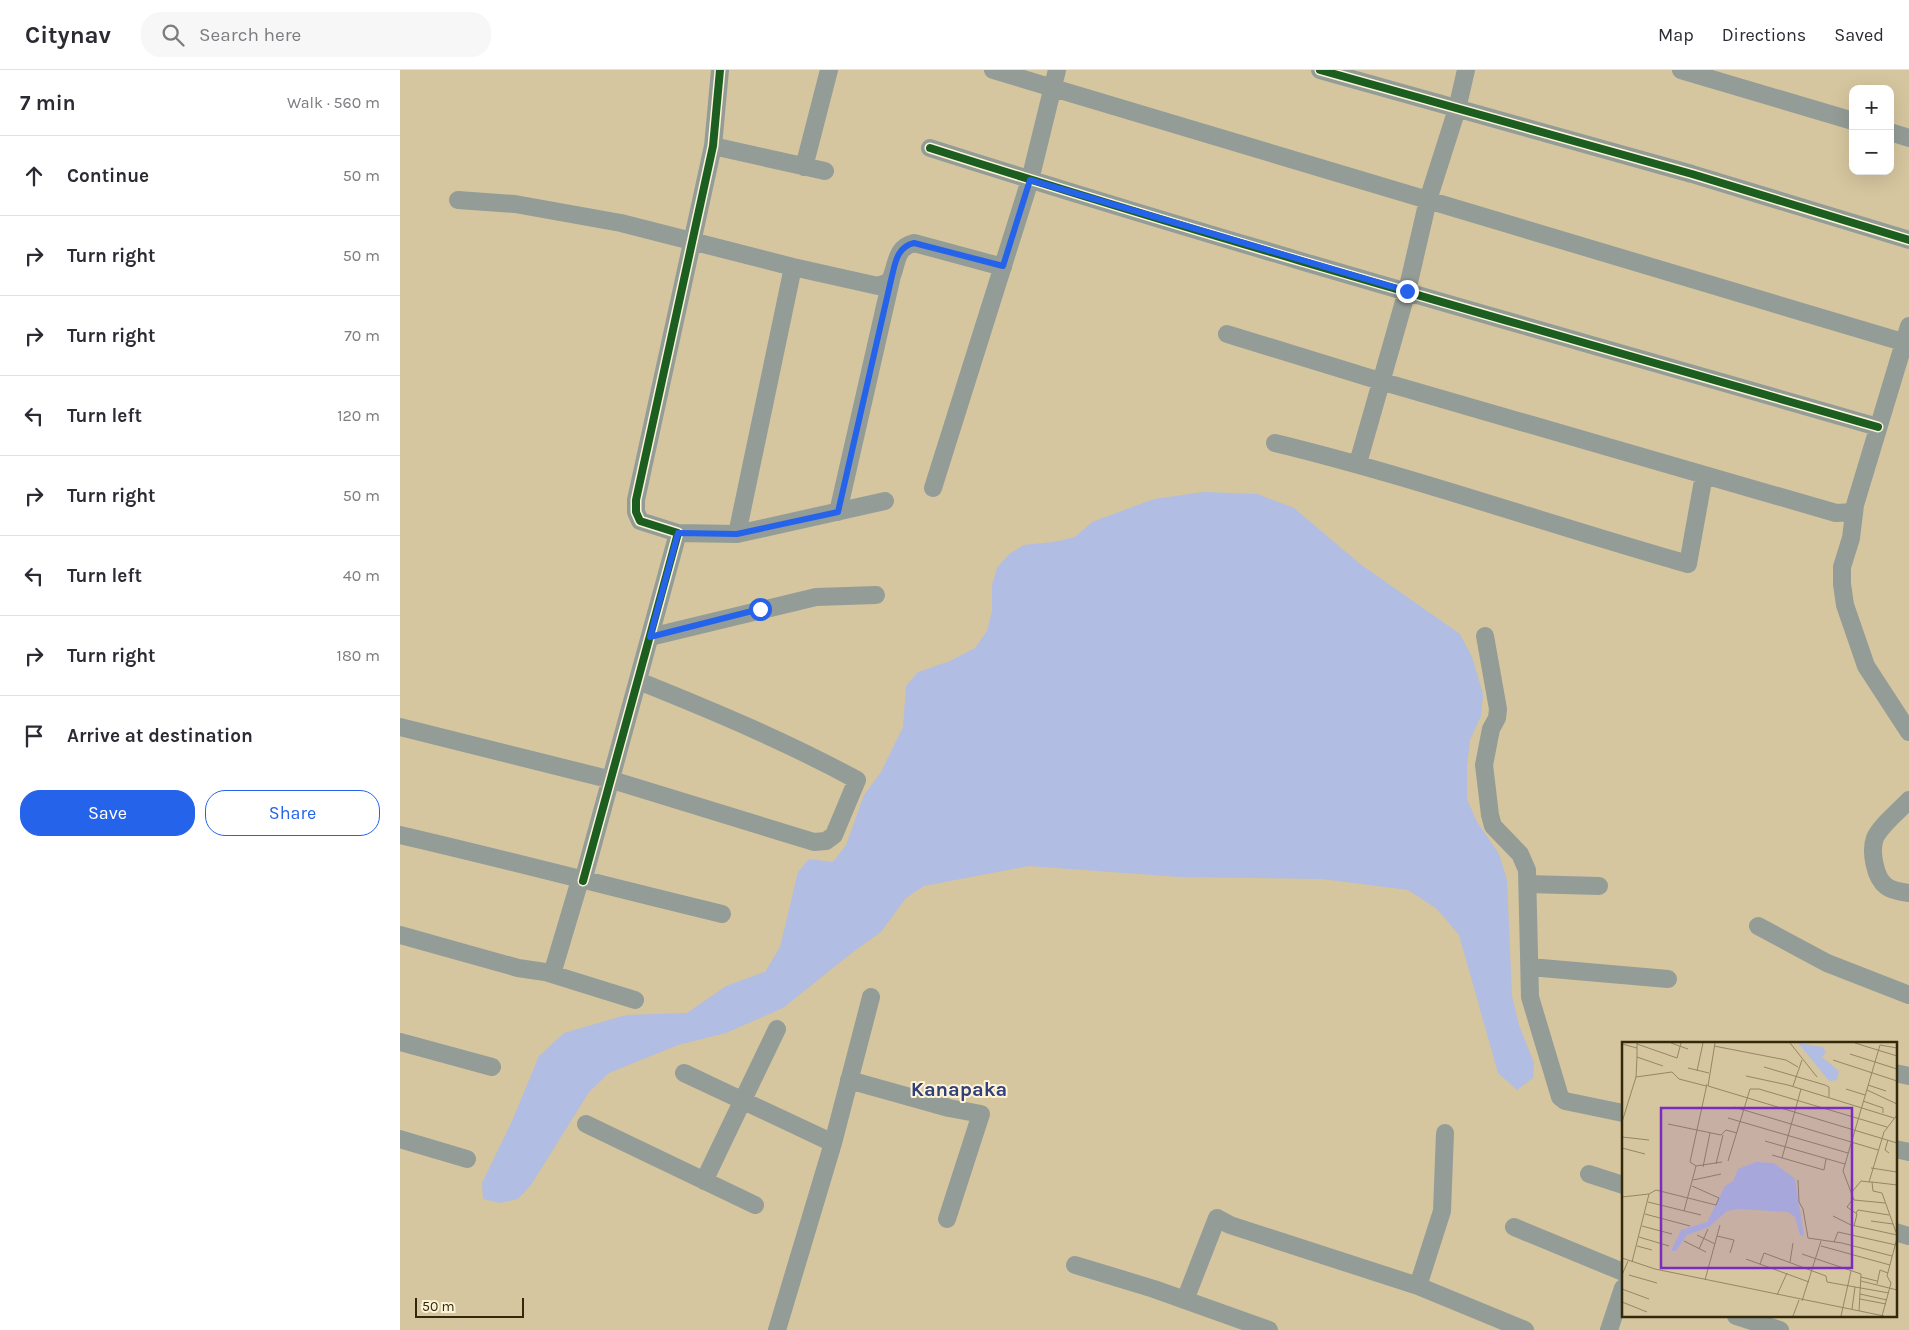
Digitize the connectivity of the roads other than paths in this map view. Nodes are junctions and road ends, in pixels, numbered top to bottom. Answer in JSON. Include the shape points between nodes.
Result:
{"nodes":[{"id":1,"x":720,"y":70,"type":"edge"},
{"id":2,"x":829,"y":70,"type":"edge"},
{"id":3,"x":993,"y":70,"type":"edge"},
{"id":4,"x":1057,"y":70,"type":"edge"},
{"id":5,"x":1320,"y":70,"type":"edge"},
{"id":6,"x":1466,"y":70,"type":"edge"},
{"id":7,"x":1681,"y":70,"type":"edge"},
{"id":8,"x":1051,"y":88,"type":"junction"},
{"id":9,"x":1457,"y":109,"type":"junction"},
{"id":10,"x":1849,"y":120,"type":"edge"},
{"id":11,"x":1894,"y":133,"type":"edge"},
{"id":12,"x":1909,"y":138,"type":"edge"},
{"id":13,"x":713,"y":146,"type":"junction"},
{"id":14,"x":930,"y":148,"type":"dead end"},
{"id":15,"x":804,"y":167,"type":"junction"},
{"id":16,"x":825,"y":171,"type":"dead end"},
{"id":17,"x":1030,"y":180,"type":"junction"},
{"id":18,"x":458,"y":200,"type":"dead end"},
{"id":19,"x":1428,"y":200,"type":"junction"},
{"id":20,"x":1909,"y":240,"type":"edge"},
{"id":21,"x":692,"y":241,"type":"junction"},
{"id":22,"x":1003,"y":266,"type":"junction"},
{"id":23,"x":793,"y":267,"type":"junction"},
{"id":24,"x":891,"y":280,"type":"junction"},
{"id":25,"x":1407,"y":291,"type":"junction"},
{"id":26,"x":1227,"y":334,"type":"dead end"},
{"id":27,"x":1907,"y":337,"type":"edge"},
{"id":28,"x":1380,"y":381,"type":"junction"},
{"id":29,"x":1878,"y":427,"type":"junction"},
{"id":30,"x":1275,"y":443,"type":"dead end"},
{"id":31,"x":1358,"y":463,"type":"junction"},
{"id":32,"x":1704,"y":475,"type":"junction"},
{"id":33,"x":933,"y":488,"type":"dead end"},
{"id":34,"x":886,"y":501,"type":"dead end"},
{"id":35,"x":838,"y":512,"type":"junction"},
{"id":36,"x":1853,"y":512,"type":"junction"},
{"id":37,"x":678,"y":533,"type":"junction"},
{"id":38,"x":737,"y":534,"type":"junction"},
{"id":39,"x":876,"y":595,"type":"dead end"},
{"id":40,"x":1485,"y":636,"type":"dead end"},
{"id":41,"x":650,"y":637,"type":"junction"},
{"id":42,"x":646,"y":684,"type":"dead end"},
{"id":43,"x":400,"y":727,"type":"edge"},
{"id":44,"x":1909,"y":732,"type":"edge"},
{"id":45,"x":612,"y":780,"type":"junction"},
{"id":46,"x":1909,"y":800,"type":"edge"},
{"id":47,"x":400,"y":835,"type":"edge"},
{"id":48,"x":582,"y":881,"type":"junction"},
{"id":49,"x":1528,"y":884,"type":"junction"},
{"id":50,"x":1599,"y":886,"type":"dead end"},
{"id":51,"x":1909,"y":893,"type":"edge"},
{"id":52,"x":722,"y":914,"type":"dead end"},
{"id":53,"x":1758,"y":926,"type":"dead end"},
{"id":54,"x":400,"y":935,"type":"edge"},
{"id":55,"x":1530,"y":967,"type":"junction"},
{"id":56,"x":552,"y":974,"type":"junction"},
{"id":57,"x":1668,"y":979,"type":"dead end"},
{"id":58,"x":1909,"y":995,"type":"edge"},
{"id":59,"x":871,"y":997,"type":"dead end"},
{"id":60,"x":635,"y":1000,"type":"dead end"},
{"id":61,"x":777,"y":1029,"type":"dead end"},
{"id":62,"x":400,"y":1042,"type":"edge"},
{"id":63,"x":492,"y":1067,"type":"dead end"},
{"id":64,"x":684,"y":1073,"type":"dead end"},
{"id":65,"x":1896,"y":1073,"type":"edge"},
{"id":66,"x":1909,"y":1076,"type":"edge"},
{"id":67,"x":849,"y":1080,"type":"junction"},
{"id":68,"x":742,"y":1100,"type":"junction"},
{"id":69,"x":1622,"y":1113,"type":"edge"},
{"id":70,"x":586,"y":1124,"type":"dead end"},
{"id":71,"x":1445,"y":1133,"type":"dead end"},
{"id":72,"x":400,"y":1138,"type":"edge"},
{"id":73,"x":833,"y":1143,"type":"junction"},
{"id":74,"x":1896,"y":1148,"type":"edge"},
{"id":75,"x":1909,"y":1152,"type":"edge"},
{"id":76,"x":467,"y":1159,"type":"dead end"},
{"id":77,"x":1589,"y":1174,"type":"dead end"},
{"id":78,"x":704,"y":1181,"type":"junction"},
{"id":79,"x":1622,"y":1185,"type":"edge"},
{"id":80,"x":755,"y":1205,"type":"dead end"},
{"id":81,"x":947,"y":1219,"type":"dead end"},
{"id":82,"x":1514,"y":1227,"type":"dead end"},
{"id":83,"x":1896,"y":1232,"type":"edge"},
{"id":84,"x":1909,"y":1236,"type":"edge"},
{"id":85,"x":1075,"y":1264,"type":"dead end"},
{"id":86,"x":1622,"y":1272,"type":"edge"},
{"id":87,"x":1418,"y":1286,"type":"junction"},
{"id":88,"x":1622,"y":1291,"type":"edge"},
{"id":89,"x":1185,"y":1300,"type":"junction"},
{"id":90,"x":1742,"y":1318,"type":"edge"},
{"id":91,"x":777,"y":1330,"type":"edge"},
{"id":92,"x":1269,"y":1330,"type":"edge"},
{"id":93,"x":1525,"y":1330,"type":"edge"},
{"id":94,"x":1609,"y":1330,"type":"edge"},
{"id":95,"x":1780,"y":1330,"type":"edge"}],
"edges":[{"from":1,"to":13,"type":"street"},
{"from":2,"to":15,"type":"street"},
{"from":3,"to":8,"type":"street"},
{"from":4,"to":8,"type":"street"},
{"from":5,"to":9,"type":"street"},
{"from":6,"to":9,"type":"street"},
{"from":7,"to":10,"type":"street"},
{"from":8,"to":17,"type":"street"},
{"from":8,"to":19,"type":"street"},
{"from":9,"to":19,"type":"street"},
{"from":9,"to":20,"type":"street","via":[[1692,174]]},
{"from":11,"to":12,"type":"street"},
{"from":13,"to":15,"type":"street"},
{"from":13,"to":21,"type":"street"},
{"from":14,"to":17,"type":"street"},
{"from":15,"to":16,"type":"street"},
{"from":17,"to":22,"type":"street"},
{"from":17,"to":25,"type":"street"},
{"from":18,"to":21,"type":"street","via":[[515,204],[621,223]]},
{"from":19,"to":25,"type":"street"},
{"from":19,"to":27,"type":"street"},
{"from":21,"to":23,"type":"street"},
{"from":21,"to":37,"type":"street","via":[[636,500],[640,521]]},
{"from":22,"to":24,"type":"street","via":[[914,243],[900,250]]},
{"from":22,"to":33,"type":"street"},
{"from":23,"to":24,"type":"street","via":[[878,286]]},
{"from":23,"to":38,"type":"street"},
{"from":24,"to":35,"type":"street"},
{"from":25,"to":28,"type":"street"},
{"from":25,"to":29,"type":"street"},
{"from":26,"to":28,"type":"street"},
{"from":27,"to":29,"type":"street"},
{"from":28,"to":31,"type":"street"},
{"from":28,"to":32,"type":"street"},
{"from":29,"to":36,"type":"street"},
{"from":30,"to":31,"type":"street"},
{"from":31,"to":32,"type":"street","via":[[1600,540],[1688,564]]},
{"from":32,"to":36,"type":"street","via":[[1836,513]]},
{"from":34,"to":35,"type":"street"},
{"from":35,"to":38,"type":"street"},
{"from":36,"to":44,"type":"street","via":[[1851,538],[1842,567],[1845,605],[1866,666]]},
{"from":37,"to":38,"type":"street"},
{"from":37,"to":41,"type":"street"},
{"from":39,"to":41,"type":"street","via":[[816,597]]},
{"from":40,"to":49,"type":"street","via":[[1498,710],[1484,765],[1490,815],[1493,826],[1523,858]]},
{"from":41,"to":45,"type":"street"},
{"from":42,"to":45,"type":"street","via":[[730,718],[826,762],[857,780],[834,834],[826,842],[814,842]]},
{"from":43,"to":45,"type":"street"},
{"from":45,"to":48,"type":"street"},
{"from":46,"to":51,"type":"street","via":[[1882,828],[1875,837],[1874,845],[1879,879],[1887,887]]},
{"from":47,"to":48,"type":"street","via":[[506,859]]},
{"from":48,"to":52,"type":"street"},
{"from":48,"to":56,"type":"street"},
{"from":49,"to":50,"type":"street"},
{"from":49,"to":55,"type":"street"},
{"from":53,"to":58,"type":"street","via":[[1827,963]]},
{"from":54,"to":56,"type":"street","via":[[518,968]]},
{"from":55,"to":57,"type":"street"},
{"from":55,"to":69,"type":"street","via":[[1530,997],[1560,1097]]},
{"from":56,"to":60,"type":"street"},
{"from":59,"to":67,"type":"street"},
{"from":61,"to":68,"type":"street"},
{"from":62,"to":63,"type":"street"},
{"from":64,"to":68,"type":"street"},
{"from":65,"to":66,"type":"street"},
{"from":67,"to":73,"type":"street"},
{"from":67,"to":81,"type":"street","via":[[981,1114]]},
{"from":68,"to":73,"type":"street"},
{"from":68,"to":78,"type":"street"},
{"from":70,"to":78,"type":"street"},
{"from":71,"to":87,"type":"street","via":[[1442,1211]]},
{"from":72,"to":76,"type":"street"},
{"from":73,"to":91,"type":"street"},
{"from":74,"to":75,"type":"street"},
{"from":77,"to":79,"type":"street"},
{"from":78,"to":80,"type":"street"},
{"from":82,"to":86,"type":"street"},
{"from":83,"to":84,"type":"street"},
{"from":85,"to":89,"type":"street"},
{"from":87,"to":89,"type":"street","via":[[1217,1218]]},
{"from":87,"to":93,"type":"street"},
{"from":88,"to":94,"type":"street"},
{"from":89,"to":92,"type":"street"},
{"from":90,"to":95,"type":"street"}]}
